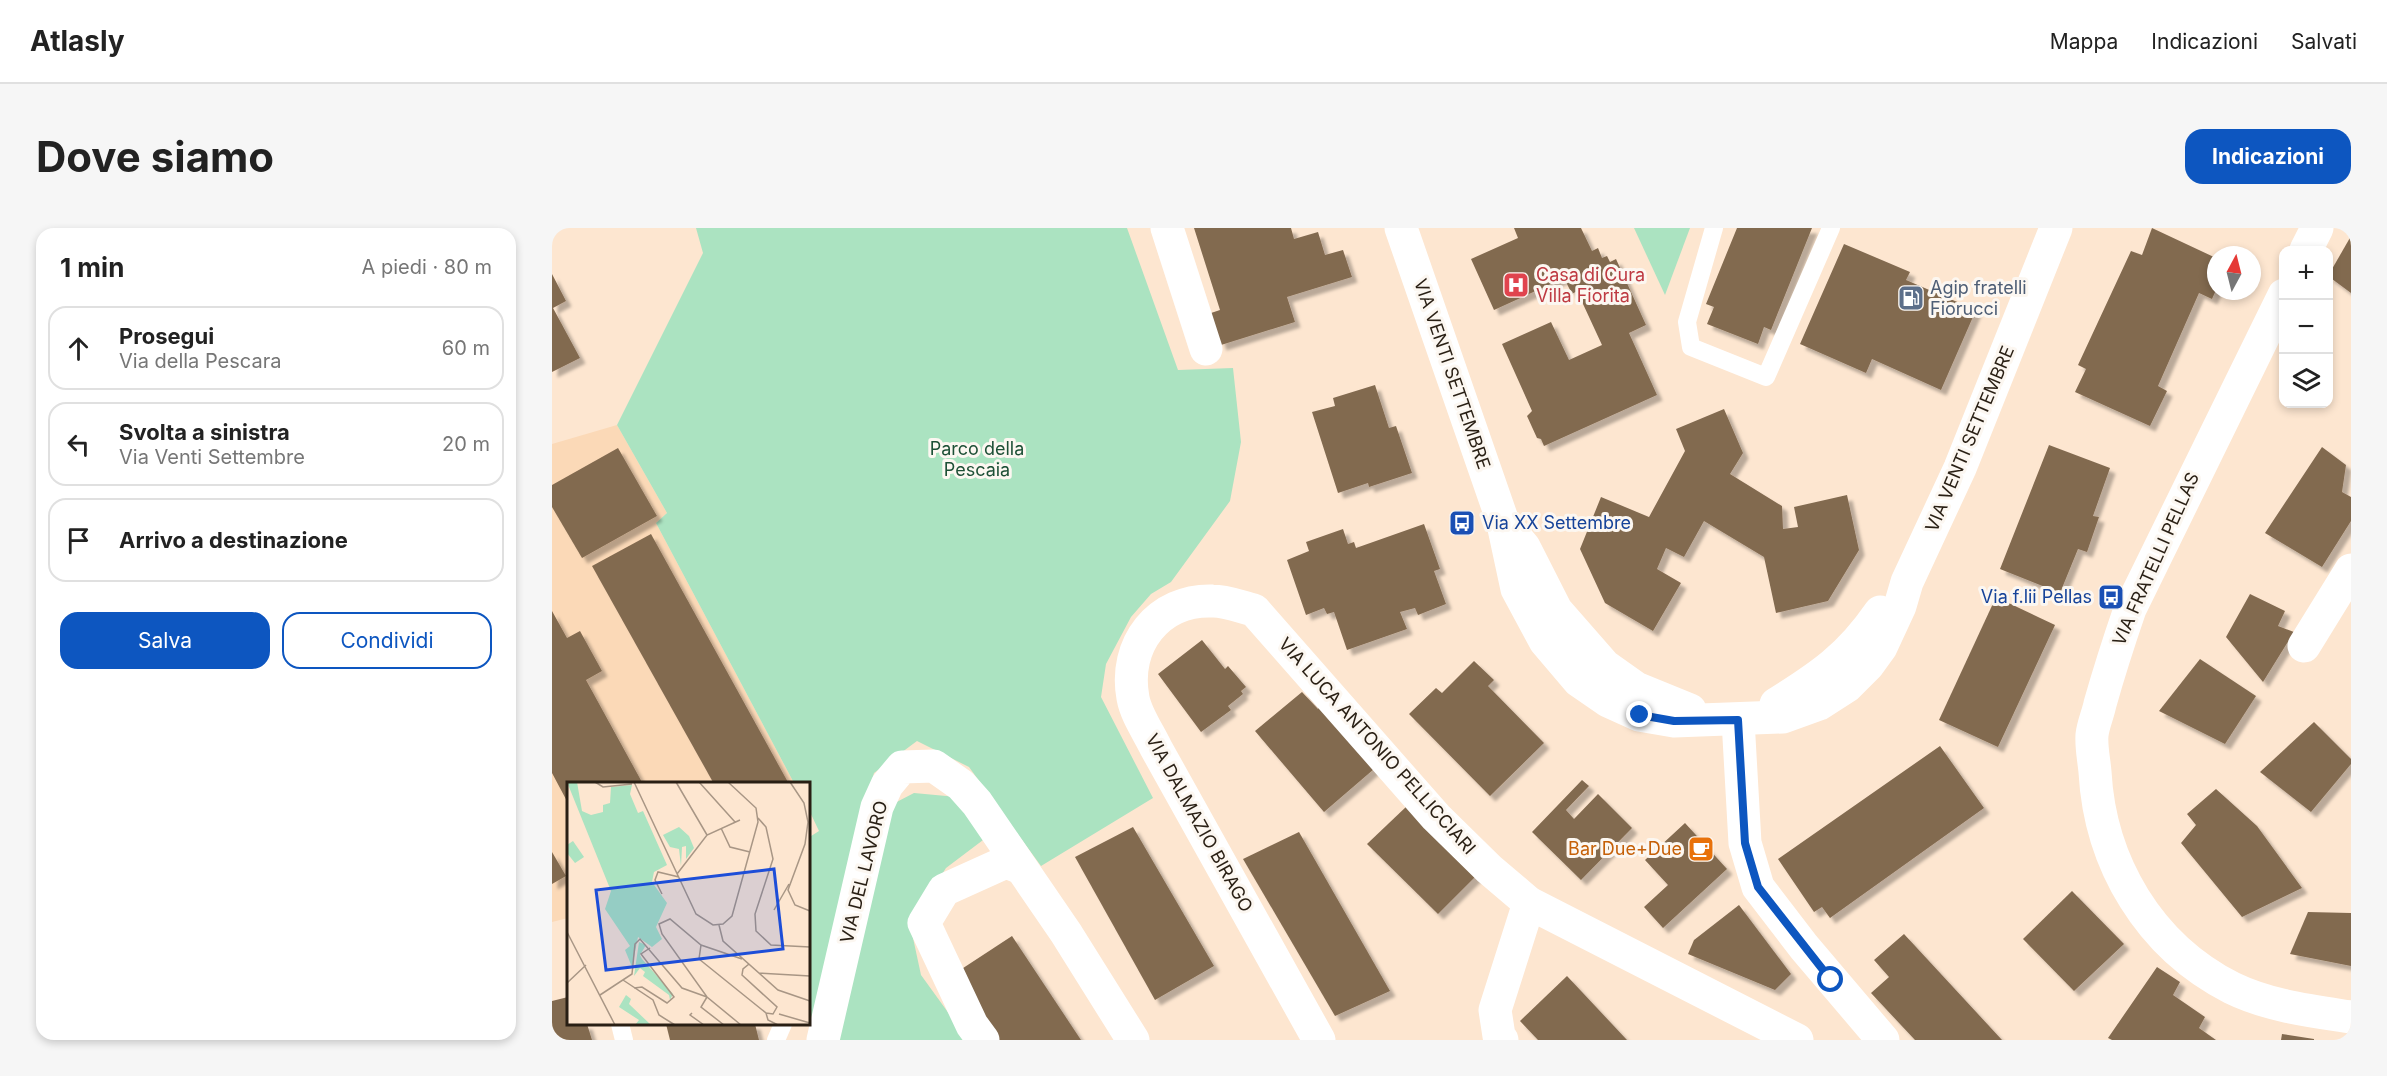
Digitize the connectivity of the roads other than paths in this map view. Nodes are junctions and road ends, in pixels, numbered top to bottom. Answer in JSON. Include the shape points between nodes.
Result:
{"nodes":[{"id":1,"x":1167,"y":228,"type":"edge"},
{"id":2,"x":1401,"y":228,"type":"edge"},
{"id":3,"x":1714,"y":228,"type":"edge"},
{"id":4,"x":1831,"y":228,"type":"edge"},
{"id":5,"x":2056,"y":228,"type":"edge"},
{"id":6,"x":2317,"y":228,"type":"edge"},
{"id":7,"x":2308,"y":246,"type":"edge"},
{"id":8,"x":2281,"y":300,"type":"edge"},
{"id":9,"x":1206,"y":349,"type":"dead end"},
{"id":10,"x":2351,"y":570,"type":"edge"},
{"id":11,"x":1172,"y":608,"type":"joint"},
{"id":12,"x":2304,"y":646,"type":"dead end"},
{"id":13,"x":1736,"y":719,"type":"junction"},
{"id":14,"x":1021,"y":868,"type":"junction"},
{"id":15,"x":1529,"y":903,"type":"junction"},
{"id":16,"x":2351,"y":1017,"type":"edge"},
{"id":17,"x":620,"y":1025,"type":"edge"},
{"id":18,"x":782,"y":1025,"type":"edge"},
{"id":19,"x":624,"y":1040,"type":"edge"},
{"id":20,"x":776,"y":1040,"type":"edge"},
{"id":21,"x":823,"y":1040,"type":"edge"},
{"id":22,"x":983,"y":1040,"type":"edge"},
{"id":23,"x":1133,"y":1040,"type":"edge"},
{"id":24,"x":1319,"y":1040,"type":"edge"},
{"id":25,"x":1502,"y":1040,"type":"edge"},
{"id":26,"x":1797,"y":1040,"type":"edge"},
{"id":27,"x":1883,"y":1040,"type":"edge"}],
"edges":[{"from":1,"to":9,"type":"street"},
{"from":2,"to":13,"type":"street","name":"VIA VENTI SETTEMBRE","via":[[1502,519],[1524,547],[1556,610],[1605,666],[1636,688]]},
{"from":3,"to":4,"type":"lane","via":[[1687,322],[1691,348],[1766,377]]},
{"from":5,"to":13,"type":"street","name":"VIA VENTI SETTEMBRE","via":[[1960,468],[1907,582],[1833,668]]},
{"from":6,"to":7,"type":"street"},
{"from":8,"to":16,"type":"street","name":"VIA FRATELLI PELLAS","via":[[2178,507],[2112,657],[2092,735],[2096,797],[2102,831],[2118,872],[2143,913],[2194,965],[2233,988],[2290,1008]]},
{"from":10,"to":12,"type":"street"},
{"from":11,"to":15,"type":"street","name":"VIA LUCA ANTONIO PELLICCIARI","via":[[1215,601],[1254,610],[1436,817]]},
{"from":11,"to":24,"type":"street","name":"VIA DALMAZIO BIRAGO","via":[[1142,638],[1131,664],[1133,700]]},
{"from":13,"to":27,"type":"street","via":[[1745,843],[1758,887]]},
{"from":14,"to":21,"type":"street","name":"VIA DEL LAVORO","via":[[961,785],[934,766],[902,766],[877,807]]},
{"from":14,"to":22,"type":"street","via":[[1006,862],[944,890],[924,923],[972,1025]]},
{"from":14,"to":23,"type":"street","name":"VIA DEL LAVORO"},
{"from":15,"to":25,"type":"street","via":[[1494,1010]]},
{"from":15,"to":26,"type":"street","name":"VIA LUCA ANTONIO PELLICCIARI"},
{"from":17,"to":19,"type":"lane"},
{"from":18,"to":20,"type":"lane"}]}
